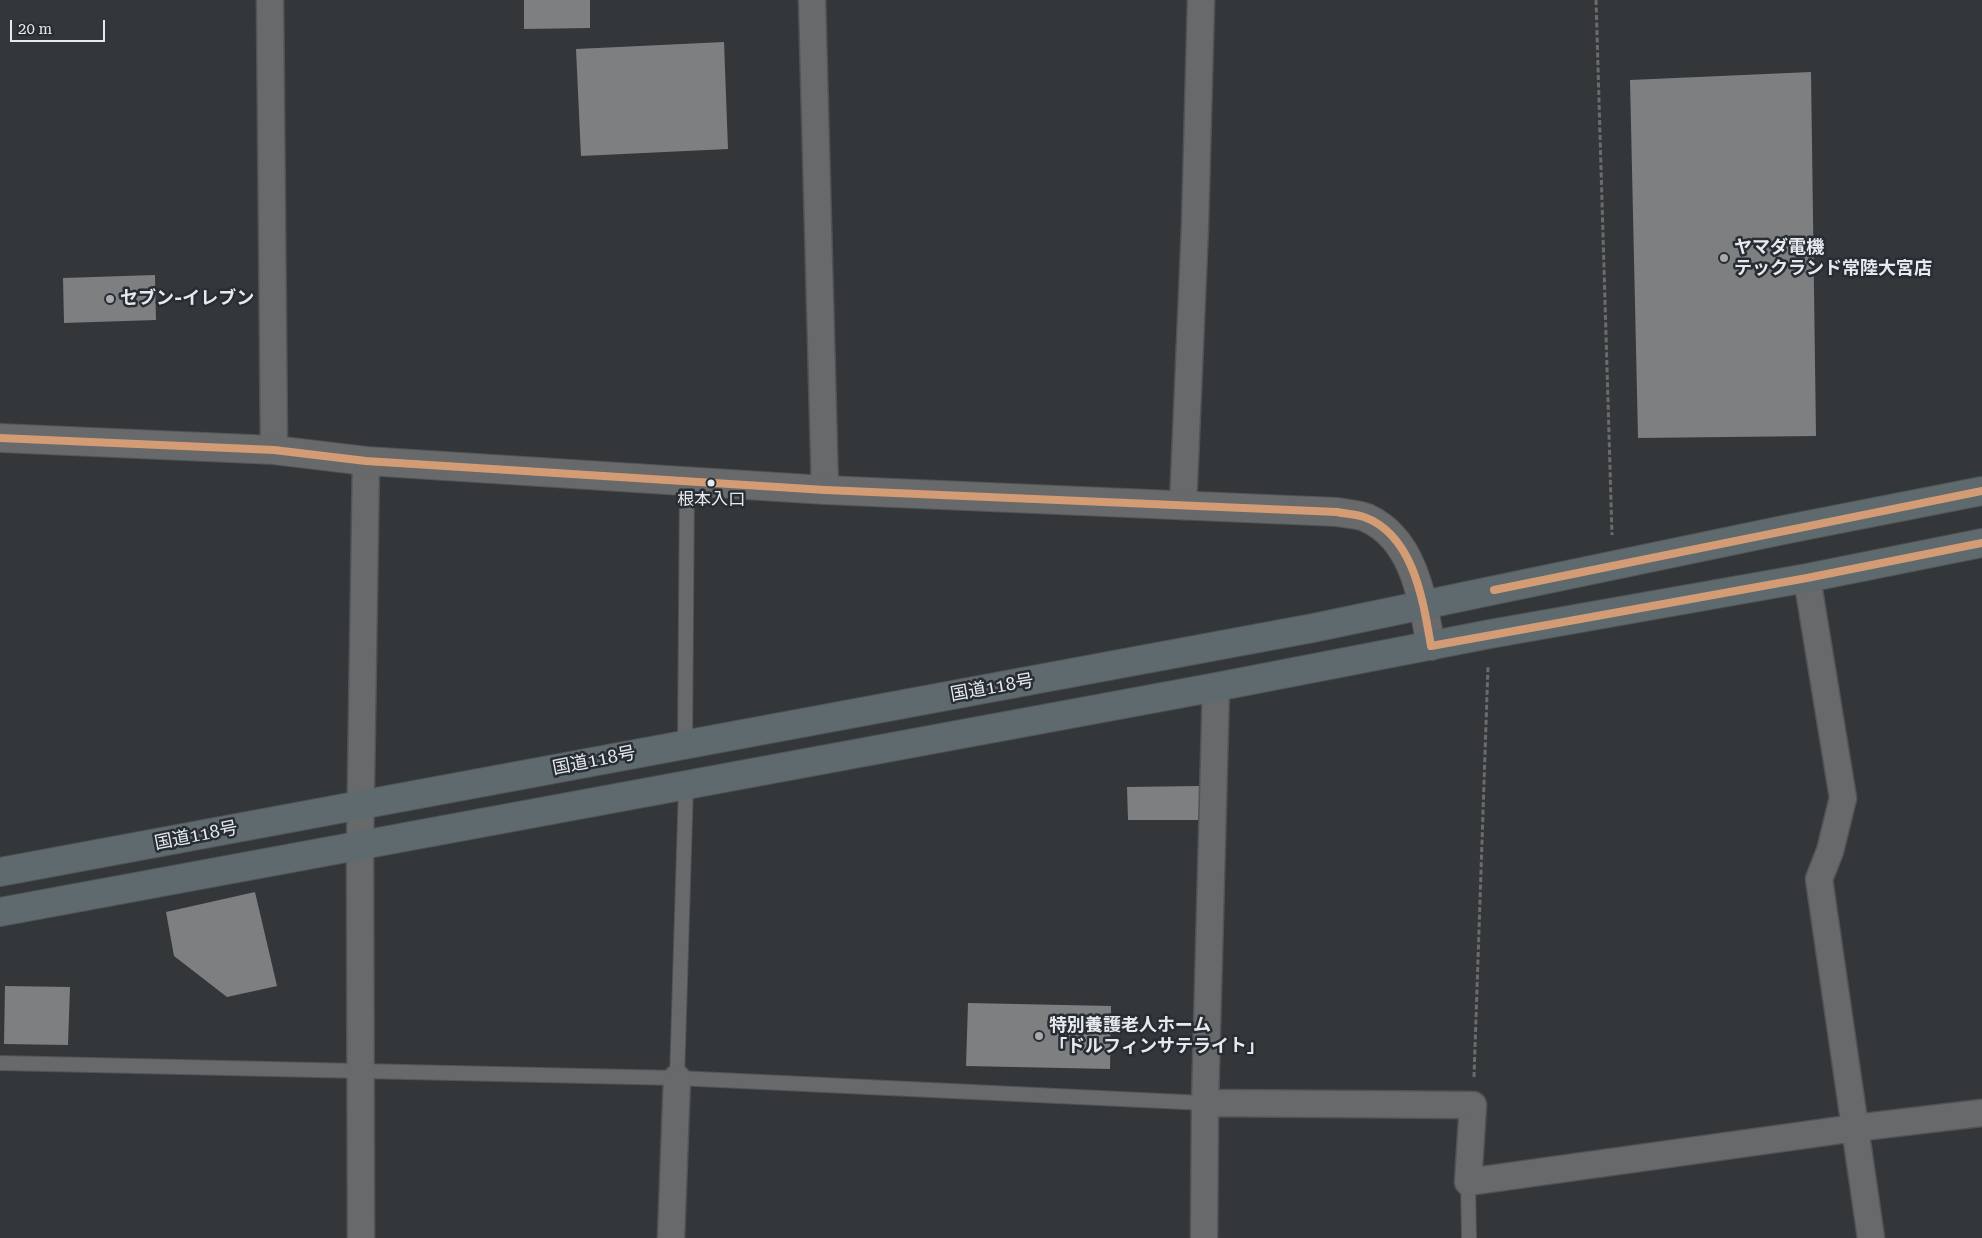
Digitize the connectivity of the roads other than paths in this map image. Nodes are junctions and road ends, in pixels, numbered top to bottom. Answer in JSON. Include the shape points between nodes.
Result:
{"nodes":[{"id":1,"x":270,"y":0,"type":"edge"},
{"id":2,"x":812,"y":0,"type":"edge"},
{"id":3,"x":1201,"y":0,"type":"edge"},
{"id":4,"x":0,"y":438,"type":"edge"},
{"id":5,"x":274,"y":450,"type":"junction"},
{"id":6,"x":366,"y":461,"type":"junction"},
{"id":7,"x":687,"y":481,"type":"junction"},
{"id":8,"x":825,"y":490,"type":"junction"},
{"id":9,"x":1982,"y":491,"type":"edge"},
{"id":10,"x":1183,"y":506,"type":"junction"},
{"id":11,"x":1982,"y":543,"type":"edge"},
{"id":12,"x":1807,"y":578,"type":"junction"},
{"id":13,"x":1423,"y":604,"type":"junction"},
{"id":14,"x":1431,"y":646,"type":"junction"},
{"id":15,"x":1216,"y":687,"type":"junction"},
{"id":16,"x":685,"y":744,"type":"junction"},
{"id":17,"x":686,"y":785,"type":"junction"},
{"id":18,"x":360,"y":805,"type":"junction"},
{"id":19,"x":360,"y":845,"type":"junction"},
{"id":20,"x":0,"y":872,"type":"edge"},
{"id":21,"x":0,"y":912,"type":"edge"},
{"id":22,"x":0,"y":1063,"type":"edge"},
{"id":23,"x":359,"y":1072,"type":"junction"},
{"id":24,"x":677,"y":1078,"type":"junction"},
{"id":25,"x":1205,"y":1103,"type":"junction"},
{"id":26,"x":1982,"y":1113,"type":"edge"},
{"id":27,"x":1856,"y":1128,"type":"junction"},
{"id":28,"x":1468,"y":1182,"type":"junction"},
{"id":29,"x":361,"y":1238,"type":"edge"},
{"id":30,"x":671,"y":1238,"type":"edge"},
{"id":31,"x":1204,"y":1238,"type":"edge"},
{"id":32,"x":1469,"y":1238,"type":"edge"},
{"id":33,"x":1871,"y":1238,"type":"edge"}],
"edges":[{"from":1,"to":5,"type":"street"},
{"from":2,"to":8,"type":"street"},
{"from":3,"to":10,"type":"street"},
{"from":4,"to":5,"type":"street"},
{"from":5,"to":6,"type":"street"},
{"from":6,"to":7,"type":"street"},
{"from":6,"to":18,"type":"street"},
{"from":7,"to":8,"type":"street"},
{"from":7,"to":16,"type":"lane"},
{"from":8,"to":10,"type":"street"},
{"from":9,"to":13,"type":"highway","name":"国道118号"},
{"from":10,"to":13,"type":"street","via":[[1338,512],[1366,517],[1387,528],[1403,548]]},
{"from":11,"to":12,"type":"highway"},
{"from":12,"to":14,"type":"highway"},
{"from":12,"to":27,"type":"street","via":[[1843,798],[1830,851],[1819,879]]},
{"from":13,"to":14,"type":"street"},
{"from":13,"to":16,"type":"highway","name":"国道118号","via":[[1313,628]]},
{"from":14,"to":15,"type":"highway"},
{"from":15,"to":17,"type":"highway"},
{"from":15,"to":25,"type":"street"},
{"from":16,"to":18,"type":"highway","name":"国道118号"},
{"from":17,"to":19,"type":"highway"},
{"from":17,"to":24,"type":"lane"},
{"from":18,"to":19,"type":"street"},
{"from":18,"to":20,"type":"highway","name":"国道118号"},
{"from":19,"to":21,"type":"highway"},
{"from":19,"to":23,"type":"street"},
{"from":22,"to":23,"type":"lane"},
{"from":23,"to":24,"type":"lane"},
{"from":23,"to":29,"type":"street"},
{"from":24,"to":25,"type":"lane"},
{"from":24,"to":30,"type":"street"},
{"from":25,"to":28,"type":"street","via":[[1473,1105]]},
{"from":25,"to":31,"type":"street"},
{"from":26,"to":27,"type":"street"},
{"from":27,"to":28,"type":"street"},
{"from":27,"to":33,"type":"street"},
{"from":28,"to":32,"type":"lane"}]}
